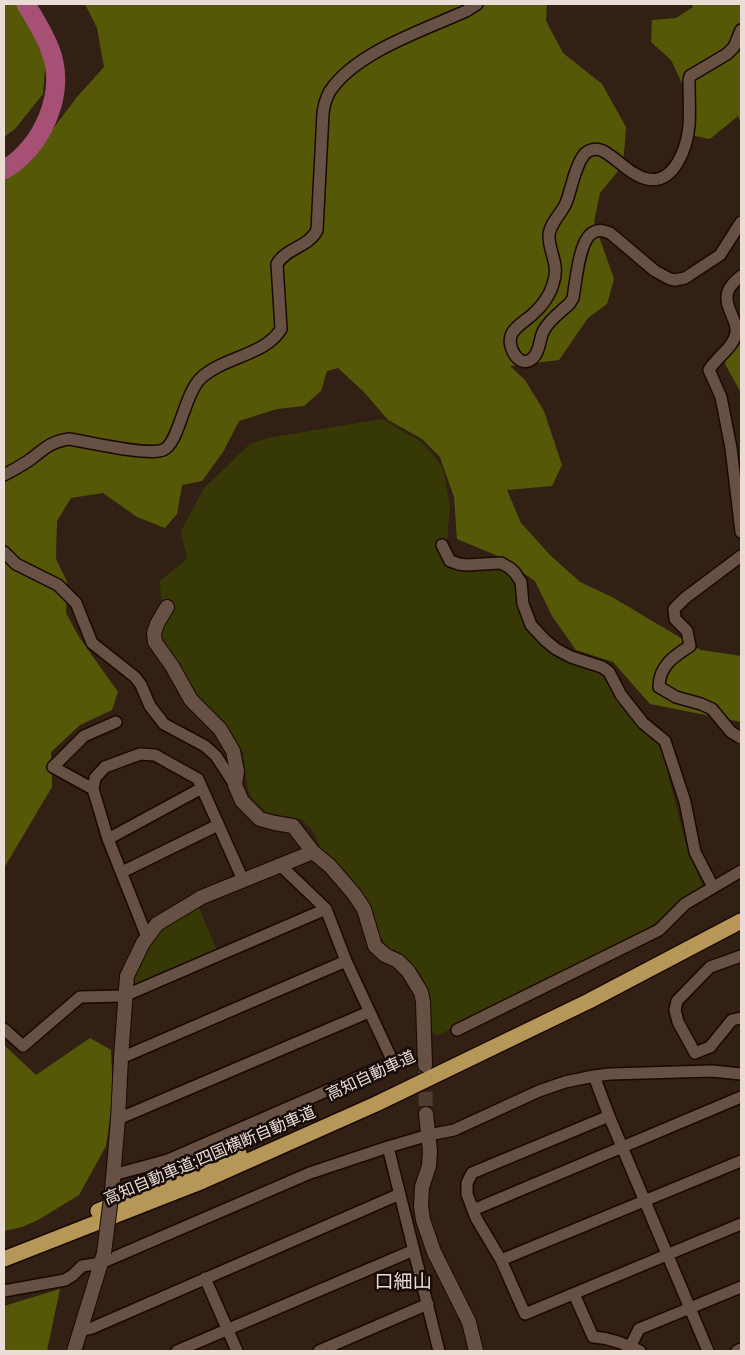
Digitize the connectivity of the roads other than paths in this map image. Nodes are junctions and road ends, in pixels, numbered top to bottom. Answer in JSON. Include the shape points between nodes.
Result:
{"nodes":[{"id":1,"x":477,"y":4,"type":"edge"},
{"id":2,"x":741,"y":30,"type":"edge"},
{"id":3,"x":741,"y":222,"type":"edge"},
{"id":4,"x":741,"y":276,"type":"edge"},
{"id":5,"x":4,"y":475,"type":"edge"},
{"id":6,"x":741,"y":532,"type":"edge"},
{"id":7,"x":442,"y":545,"type":"dead end"},
{"id":8,"x":4,"y":552,"type":"edge"},
{"id":9,"x":741,"y":556,"type":"edge"},
{"id":10,"x":167,"y":607,"type":"dead end"},
{"id":11,"x":116,"y":722,"type":"dead end"},
{"id":12,"x":741,"y":738,"type":"edge"},
{"id":13,"x":236,"y":785,"type":"junction"},
{"id":14,"x":202,"y":788,"type":"junction"},
{"id":15,"x":93,"y":789,"type":"junction"},
{"id":16,"x":218,"y":825,"type":"junction"},
{"id":17,"x":108,"y":839,"type":"junction"},
{"id":18,"x":312,"y":852,"type":"junction"},
{"id":19,"x":279,"y":864,"type":"junction"},
{"id":20,"x":741,"y":871,"type":"edge"},
{"id":21,"x":122,"y":872,"type":"junction"},
{"id":22,"x":243,"y":880,"type":"junction"},
{"id":23,"x":713,"y":887,"type":"junction"},
{"id":24,"x":326,"y":909,"type":"junction"},
{"id":25,"x":741,"y":911,"type":"edge"},
{"id":26,"x":741,"y":921,"type":"edge"},
{"id":27,"x":148,"y":937,"type":"junction"},
{"id":28,"x":741,"y":956,"type":"edge"},
{"id":29,"x":346,"y":961,"type":"junction"},
{"id":30,"x":124,"y":996,"type":"junction"},
{"id":31,"x":369,"y":1012,"type":"junction"},
{"id":32,"x":741,"y":1018,"type":"edge"},
{"id":33,"x":4,"y":1029,"type":"edge"},
{"id":34,"x":457,"y":1030,"type":"dead end"},
{"id":35,"x":121,"y":1058,"type":"junction"},
{"id":36,"x":425,"y":1065,"type":"tunnel mouth"},
{"id":37,"x":741,"y":1074,"type":"edge"},
{"id":38,"x":594,"y":1076,"type":"junction"},
{"id":39,"x":741,"y":1097,"type":"edge"},
{"id":40,"x":426,"y":1114,"type":"tunnel mouth"},
{"id":41,"x":610,"y":1116,"type":"junction"},
{"id":42,"x":118,"y":1119,"type":"junction"},
{"id":43,"x":429,"y":1135,"type":"junction"},
{"id":44,"x":388,"y":1147,"type":"junction"},
{"id":45,"x":622,"y":1147,"type":"junction"},
{"id":46,"x":741,"y":1161,"type":"edge"},
{"id":47,"x":113,"y":1175,"type":"junction"},
{"id":48,"x":400,"y":1194,"type":"junction"},
{"id":49,"x":645,"y":1201,"type":"junction"},
{"id":50,"x":473,"y":1210,"type":"junction"},
{"id":51,"x":741,"y":1224,"type":"edge"},
{"id":52,"x":4,"y":1248,"type":"edge"},
{"id":53,"x":414,"y":1250,"type":"junction"},
{"id":54,"x":668,"y":1254,"type":"junction"},
{"id":55,"x":4,"y":1258,"type":"edge"},
{"id":56,"x":102,"y":1258,"type":"junction"},
{"id":57,"x":501,"y":1260,"type":"junction"},
{"id":58,"x":205,"y":1278,"type":"junction"},
{"id":59,"x":741,"y":1287,"type":"edge"},
{"id":60,"x":4,"y":1291,"type":"edge"},
{"id":61,"x":574,"y":1294,"type":"junction"},
{"id":62,"x":428,"y":1304,"type":"junction"},
{"id":63,"x":690,"y":1308,"type":"junction"},
{"id":64,"x":227,"y":1330,"type":"junction"},
{"id":65,"x":80,"y":1331,"type":"junction"},
{"id":66,"x":635,"y":1349,"type":"edge"},
{"id":67,"x":741,"y":1350,"type":"edge"},
{"id":68,"x":74,"y":1351,"type":"edge"},
{"id":69,"x":177,"y":1351,"type":"edge"},
{"id":70,"x":236,"y":1351,"type":"edge"},
{"id":71,"x":319,"y":1351,"type":"edge"},
{"id":72,"x":439,"y":1351,"type":"edge"},
{"id":73,"x":476,"y":1351,"type":"edge"},
{"id":74,"x":708,"y":1351,"type":"edge"},
{"id":75,"x":737,"y":1351,"type":"edge"}],
"edges":[{"from":1,"to":5,"type":"street","via":[[373,53],[330,91],[323,113],[317,230],[277,264],[281,329],[267,344],[200,379],[184,408],[171,444],[157,451],[62,440],[45,447]]},
{"from":2,"to":3,"type":"street","via":[[728,54],[690,76],[689,128],[681,154],[669,174],[659,179],[646,179],[599,150],[591,150],[583,156],[566,203],[550,228],[556,264],[554,282],[537,310],[512,334],[512,350],[516,357],[528,361],[534,357],[544,329],[570,303],[583,249],[589,235],[594,232],[610,232],[655,271],[675,280],[685,278],[720,255]]},
{"from":4,"to":6,"type":"street","via":[[730,285],[726,296],[736,332],[730,346],[709,370],[723,405]]},
{"from":7,"to":23,"type":"street","via":[[450,561],[459,564],[501,563],[510,568],[521,582],[523,604],[531,625],[544,640],[571,657],[609,672],[621,695],[643,723],[665,741],[685,802],[695,852]]},
{"from":8,"to":13,"type":"street","via":[[16,564],[58,585],[67,593],[76,604],[92,643],[135,677],[164,724],[205,746]]},
{"from":9,"to":12,"type":"street","via":[[674,608],[675,619],[687,631],[690,646],[672,657],[659,678],[659,687],[676,697],[712,709],[731,732]]},
{"from":10,"to":13,"type":"street","via":[[157,624],[155,642],[191,700],[220,729],[233,751]]},
{"from":11,"to":15,"type":"street","via":[[84,736],[53,767]]},
{"from":13,"to":18,"type":"street","via":[[242,801],[254,814],[275,824],[294,826]]},
{"from":14,"to":15,"type":"street","via":[[198,779],[155,755],[140,754],[105,767],[96,778]]},
{"from":14,"to":16,"type":"street"},
{"from":14,"to":17,"type":"street"},
{"from":15,"to":17,"type":"street"},
{"from":16,"to":21,"type":"street"},
{"from":16,"to":22,"type":"street"},
{"from":17,"to":21,"type":"street"},
{"from":18,"to":19,"type":"street"},
{"from":18,"to":36,"type":"street","via":[[330,866],[354,894],[364,909],[375,946],[398,960],[421,992]]},
{"from":19,"to":22,"type":"street"},
{"from":19,"to":24,"type":"street"},
{"from":20,"to":23,"type":"street"},
{"from":21,"to":27,"type":"street"},
{"from":22,"to":27,"type":"street","via":[[202,897],[157,924]]},
{"from":23,"to":34,"type":"street","via":[[685,904],[659,930]]},
{"from":24,"to":29,"type":"street"},
{"from":24,"to":30,"type":"street"},
{"from":25,"to":52,"type":"highway","name":"高知自動車道","via":[[641,965],[379,1092],[193,1173]]},
{"from":26,"to":55,"type":"highway","name":"高知自動車道;四国横断自動車道","via":[[589,1002],[376,1104],[126,1212]]},
{"from":27,"to":30,"type":"street","via":[[127,976]]},
{"from":28,"to":32,"type":"street","via":[[710,967],[677,1001],[674,1010],[695,1053],[710,1047],[732,1020]]},
{"from":29,"to":31,"type":"street"},
{"from":29,"to":35,"type":"street"},
{"from":30,"to":33,"type":"street","via":[[80,997],[23,1046]]},
{"from":30,"to":35,"type":"street"},
{"from":31,"to":42,"type":"street"},
{"from":31,"to":47,"type":"street","via":[[393,1062],[168,1160]]},
{"from":35,"to":42,"type":"street"},
{"from":37,"to":38,"type":"street","via":[[712,1070]]},
{"from":38,"to":41,"type":"street"},
{"from":38,"to":43,"type":"street","via":[[539,1091],[454,1130]]},
{"from":39,"to":45,"type":"street"},
{"from":40,"to":43,"type":"street"},
{"from":41,"to":45,"type":"street"},
{"from":41,"to":50,"type":"street","via":[[472,1173],[467,1183],[467,1194]]},
{"from":42,"to":47,"type":"street"},
{"from":43,"to":44,"type":"street"},
{"from":43,"to":73,"type":"street","via":[[429,1166],[422,1187],[423,1220],[434,1252],[469,1322]]},
{"from":44,"to":48,"type":"street"},
{"from":44,"to":56,"type":"street","via":[[310,1173]]},
{"from":45,"to":49,"type":"street"},
{"from":45,"to":50,"type":"street"},
{"from":46,"to":49,"type":"street"},
{"from":47,"to":56,"type":"street","bridge":true},
{"from":48,"to":53,"type":"street"},
{"from":48,"to":58,"type":"street"},
{"from":49,"to":54,"type":"street"},
{"from":49,"to":57,"type":"street"},
{"from":50,"to":57,"type":"street"},
{"from":51,"to":54,"type":"street"},
{"from":53,"to":62,"type":"street"},
{"from":53,"to":64,"type":"street"},
{"from":54,"to":61,"type":"street"},
{"from":54,"to":63,"type":"street"},
{"from":56,"to":60,"type":"street","via":[[82,1266],[65,1280]]},
{"from":56,"to":65,"type":"street"},
{"from":57,"to":61,"type":"street","via":[[525,1314]]},
{"from":58,"to":64,"type":"street"},
{"from":58,"to":65,"type":"street"},
{"from":59,"to":63,"type":"street"},
{"from":61,"to":66,"type":"street","via":[[593,1337],[606,1338]]},
{"from":62,"to":71,"type":"street"},
{"from":62,"to":72,"type":"street"},
{"from":63,"to":66,"type":"street","via":[[639,1329]]},
{"from":63,"to":74,"type":"street"},
{"from":64,"to":69,"type":"street"},
{"from":64,"to":70,"type":"street"},
{"from":65,"to":68,"type":"street"},
{"from":67,"to":75,"type":"street"}]}
